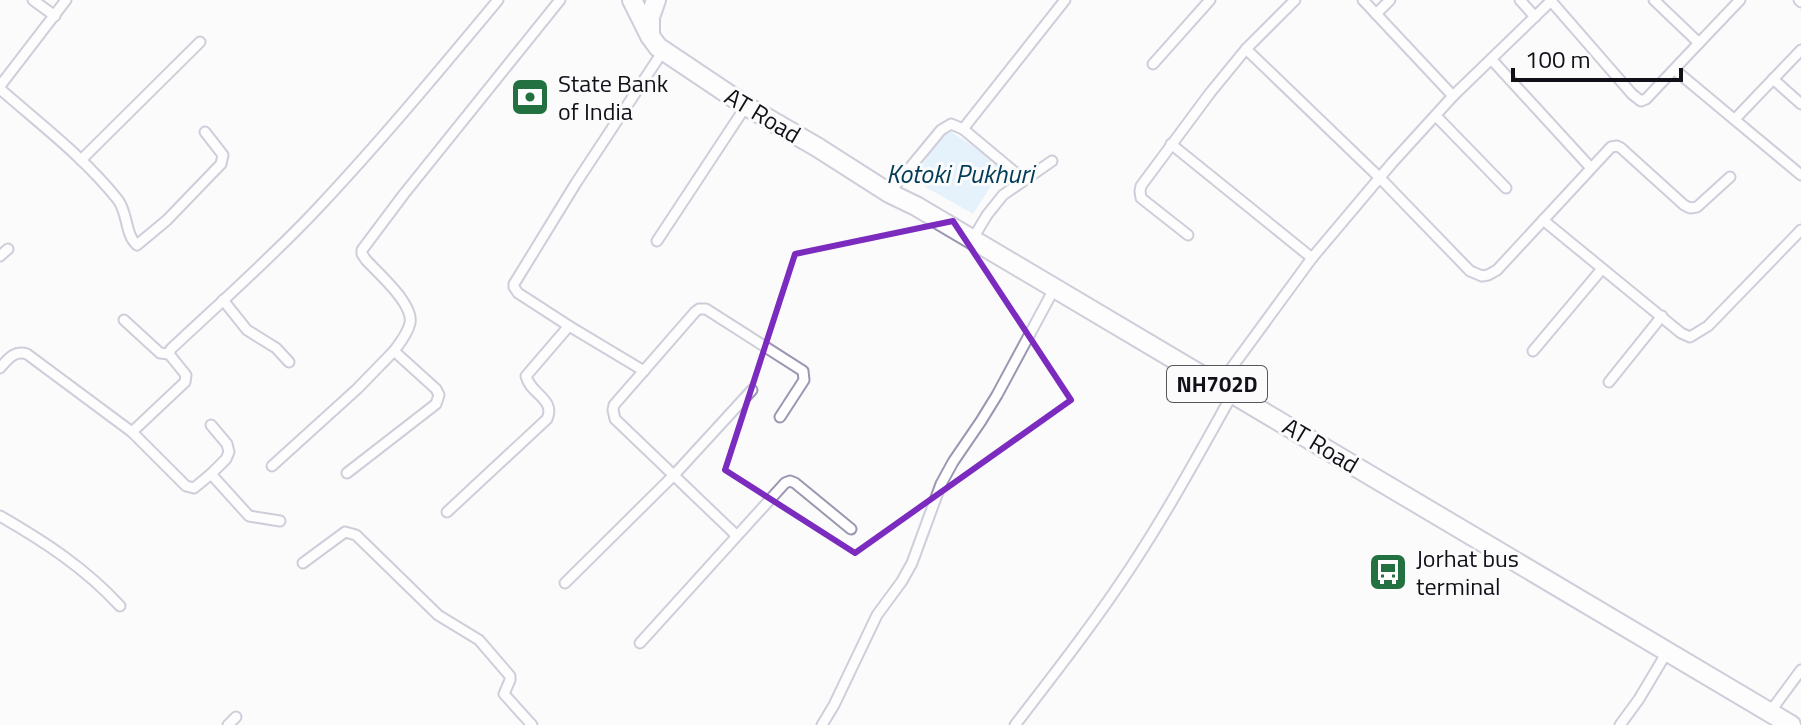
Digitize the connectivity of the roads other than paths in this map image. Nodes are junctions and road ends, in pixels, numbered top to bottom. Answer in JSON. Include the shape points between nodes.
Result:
{"nodes":[{"id":1,"x":33,"y":0,"type":"edge"},
{"id":2,"x":66,"y":0,"type":"edge"},
{"id":3,"x":498,"y":0,"type":"edge"},
{"id":4,"x":560,"y":0,"type":"edge"},
{"id":5,"x":618,"y":0,"type":"edge"},
{"id":6,"x":632,"y":0,"type":"edge"},
{"id":7,"x":642,"y":0,"type":"edge"},
{"id":8,"x":656,"y":0,"type":"edge"},
{"id":9,"x":1065,"y":0,"type":"edge"},
{"id":10,"x":1210,"y":0,"type":"edge"},
{"id":11,"x":1295,"y":0,"type":"edge"},
{"id":12,"x":1363,"y":0,"type":"edge"},
{"id":13,"x":1390,"y":0,"type":"edge"},
{"id":14,"x":1520,"y":0,"type":"edge"},
{"id":15,"x":1654,"y":0,"type":"edge"},
{"id":16,"x":1740,"y":0,"type":"edge"},
{"id":17,"x":1551,"y":1,"type":"edge"},
{"id":18,"x":1376,"y":14,"type":"junction"},
{"id":19,"x":55,"y":16,"type":"junction"},
{"id":20,"x":1535,"y":17,"type":"junction"},
{"id":21,"x":650,"y":36,"type":"junction"},
{"id":22,"x":200,"y":42,"type":"dead end"},
{"id":23,"x":1699,"y":43,"type":"junction"},
{"id":24,"x":1246,"y":49,"type":"junction"},
{"id":25,"x":1801,"y":50,"type":"edge"},
{"id":26,"x":663,"y":51,"type":"junction"},
{"id":27,"x":1492,"y":60,"type":"junction"},
{"id":28,"x":1153,"y":64,"type":"dead end"},
{"id":29,"x":1675,"y":70,"type":"junction"},
{"id":30,"x":1773,"y":79,"type":"junction"},
{"id":31,"x":0,"y":88,"type":"edge"},
{"id":32,"x":1453,"y":96,"type":"junction"},
{"id":33,"x":1801,"y":104,"type":"edge"},
{"id":34,"x":746,"y":106,"type":"junction"},
{"id":35,"x":1436,"y":116,"type":"junction"},
{"id":36,"x":1735,"y":119,"type":"junction"},
{"id":37,"x":963,"y":129,"type":"junction"},
{"id":38,"x":205,"y":132,"type":"dead end"},
{"id":39,"x":1171,"y":144,"type":"junction"},
{"id":40,"x":81,"y":160,"type":"junction"},
{"id":41,"x":1052,"y":161,"type":"dead end"},
{"id":42,"x":1591,"y":168,"type":"junction"},
{"id":43,"x":1799,"y":170,"type":"edge"},
{"id":44,"x":1730,"y":177,"type":"dead end"},
{"id":45,"x":1380,"y":178,"type":"junction"},
{"id":46,"x":1024,"y":180,"type":"junction"},
{"id":47,"x":1506,"y":188,"type":"dead end"},
{"id":48,"x":889,"y":193,"type":"junction"},
{"id":49,"x":1543,"y":220,"type":"junction"},
{"id":50,"x":1801,"y":230,"type":"edge"},
{"id":51,"x":1188,"y":235,"type":"dead end"},
{"id":52,"x":972,"y":240,"type":"junction"},
{"id":53,"x":657,"y":241,"type":"dead end"},
{"id":54,"x":1312,"y":258,"type":"junction"},
{"id":55,"x":1602,"y":269,"type":"junction"},
{"id":56,"x":1054,"y":289,"type":"junction"},
{"id":57,"x":223,"y":300,"type":"junction"},
{"id":58,"x":1662,"y":316,"type":"junction"},
{"id":59,"x":124,"y":320,"type":"dead end"},
{"id":60,"x":569,"y":326,"type":"junction"},
{"id":61,"x":394,"y":351,"type":"junction"},
{"id":62,"x":1533,"y":351,"type":"dead end"},
{"id":63,"x":169,"y":354,"type":"junction"},
{"id":64,"x":289,"y":362,"type":"dead end"},
{"id":65,"x":0,"y":368,"type":"edge"},
{"id":66,"x":644,"y":371,"type":"junction"},
{"id":67,"x":1609,"y":382,"type":"dead end"},
{"id":68,"x":1226,"y":389,"type":"junction"},
{"id":69,"x":752,"y":390,"type":"dead end"},
{"id":70,"x":780,"y":417,"type":"dead end"},
{"id":71,"x":211,"y":425,"type":"dead end"},
{"id":72,"x":132,"y":432,"type":"junction"},
{"id":73,"x":272,"y":466,"type":"dead end"},
{"id":74,"x":347,"y":473,"type":"dead end"},
{"id":75,"x":211,"y":474,"type":"junction"},
{"id":76,"x":674,"y":475,"type":"junction"},
{"id":77,"x":447,"y":512,"type":"dead end"},
{"id":78,"x":0,"y":516,"type":"edge"},
{"id":79,"x":280,"y":521,"type":"dead end"},
{"id":80,"x":851,"y":529,"type":"dead end"},
{"id":81,"x":736,"y":535,"type":"junction"},
{"id":82,"x":303,"y":563,"type":"dead end"},
{"id":83,"x":565,"y":583,"type":"dead end"},
{"id":84,"x":120,"y":606,"type":"dead end"},
{"id":85,"x":640,"y":643,"type":"dead end"},
{"id":86,"x":1667,"y":652,"type":"junction"},
{"id":87,"x":1801,"y":670,"type":"edge"},
{"id":88,"x":1770,"y":712,"type":"junction"},
{"id":89,"x":236,"y":717,"type":"dead end"},
{"id":90,"x":228,"y":725,"type":"edge"},
{"id":91,"x":532,"y":725,"type":"edge"},
{"id":92,"x":822,"y":725,"type":"edge"},
{"id":93,"x":1015,"y":725,"type":"edge"},
{"id":94,"x":1620,"y":725,"type":"edge"},
{"id":95,"x":1791,"y":725,"type":"edge"}],
"edges":[{"from":1,"to":19,"type":"street"},
{"from":2,"to":19,"type":"street"},
{"from":3,"to":57,"type":"street","via":[[365,157]]},
{"from":4,"to":61,"type":"street","via":[[362,250],[410,312],[408,329]]},
{"from":5,"to":21,"type":"highway"},
{"from":6,"to":21,"type":"highway","name":"AT Road"},
{"from":7,"to":21,"type":"highway","name":"AT Road"},
{"from":8,"to":21,"type":"highway"},
{"from":9,"to":37,"type":"street"},
{"from":10,"to":28,"type":"street"},
{"from":11,"to":24,"type":"street"},
{"from":12,"to":18,"type":"street"},
{"from":13,"to":18,"type":"street"},
{"from":14,"to":20,"type":"street"},
{"from":15,"to":23,"type":"street"},
{"from":16,"to":23,"type":"street"},
{"from":17,"to":20,"type":"street"},
{"from":17,"to":29,"type":"street","via":[[1637,99],[1646,99]]},
{"from":18,"to":32,"type":"street"},
{"from":19,"to":31,"type":"street"},
{"from":20,"to":27,"type":"street"},
{"from":21,"to":26,"type":"highway","name":"AT Road","number":"NH702D"},
{"from":22,"to":40,"type":"street"},
{"from":23,"to":29,"type":"street"},
{"from":24,"to":39,"type":"street"},
{"from":24,"to":45,"type":"street"},
{"from":25,"to":30,"type":"street"},
{"from":26,"to":34,"type":"highway","name":"AT Road","number":"NH702D"},
{"from":26,"to":60,"type":"street","via":[[514,284],[518,293]]},
{"from":27,"to":32,"type":"street"},
{"from":27,"to":42,"type":"street"},
{"from":29,"to":36,"type":"street"},
{"from":30,"to":33,"type":"street"},
{"from":30,"to":36,"type":"street"},
{"from":31,"to":40,"type":"street"},
{"from":32,"to":35,"type":"street"},
{"from":34,"to":48,"type":"highway","name":"AT Road","number":"NH702D"},
{"from":34,"to":53,"type":"street"},
{"from":35,"to":45,"type":"street"},
{"from":35,"to":47,"type":"street"},
{"from":36,"to":43,"type":"street"},
{"from":37,"to":46,"type":"street"},
{"from":37,"to":48,"type":"street","via":[[951,124],[941,130]]},
{"from":38,"to":40,"type":"street","via":[[223,155],[221,164],[137,245],[124,209]]},
{"from":39,"to":51,"type":"street","via":[[1141,186],[1141,198]]},
{"from":39,"to":54,"type":"street"},
{"from":41,"to":46,"type":"street"},
{"from":42,"to":44,"type":"street","via":[[1617,146],[1690,208]]},
{"from":42,"to":49,"type":"street"},
{"from":45,"to":49,"type":"street","via":[[1470,271],[1482,276],[1497,270]]},
{"from":45,"to":54,"type":"street"},
{"from":46,"to":52,"type":"street","via":[[995,204]]},
{"from":48,"to":52,"type":"highway","name":"AT Road","number":"NH702D"},
{"from":49,"to":55,"type":"street"},
{"from":50,"to":58,"type":"street","via":[[1699,333],[1681,333]]},
{"from":52,"to":56,"type":"highway","name":"AT Road","number":"NH702D"},
{"from":54,"to":68,"type":"street"},
{"from":55,"to":58,"type":"street"},
{"from":55,"to":62,"type":"street"},
{"from":56,"to":68,"type":"highway","name":"AT Road","number":"NH702D"},
{"from":56,"to":92,"type":"street","via":[[941,484],[912,563],[877,615]]},
{"from":57,"to":63,"type":"street"},
{"from":57,"to":64,"type":"street","via":[[247,330]]},
{"from":58,"to":67,"type":"street"},
{"from":59,"to":63,"type":"street","via":[[160,353]]},
{"from":60,"to":66,"type":"street"},
{"from":60,"to":77,"type":"street","via":[[526,376],[550,408],[547,419]]},
{"from":61,"to":73,"type":"street"},
{"from":61,"to":74,"type":"street","via":[[436,389],[439,399]]},
{"from":63,"to":72,"type":"street","via":[[186,375],[185,382]]},
{"from":65,"to":72,"type":"street","via":[[15,353],[27,354]]},
{"from":66,"to":70,"type":"street","via":[[695,312],[706,309],[803,371],[804,380]]},
{"from":66,"to":76,"type":"street","via":[[614,405],[613,414]]},
{"from":68,"to":86,"type":"highway","name":"AT Road","number":"NH702D"},
{"from":68,"to":93,"type":"street","via":[[1184,481],[1132,567]]},
{"from":69,"to":76,"type":"street"},
{"from":71,"to":75,"type":"street","via":[[229,452]]},
{"from":72,"to":75,"type":"street","via":[[186,486],[194,488]]},
{"from":75,"to":79,"type":"street","via":[[249,516]]},
{"from":76,"to":81,"type":"street"},
{"from":76,"to":83,"type":"street"},
{"from":78,"to":84,"type":"street","via":[[62,554]]},
{"from":80,"to":81,"type":"street","via":[[790,481]]},
{"from":81,"to":85,"type":"street"},
{"from":82,"to":91,"type":"street","via":[[345,532],[356,535],[438,615],[488,649],[510,676],[504,694]]},
{"from":86,"to":88,"type":"highway","name":"AT Road","number":"NH702D"},
{"from":86,"to":94,"type":"street"},
{"from":87,"to":88,"type":"street"},
{"from":88,"to":95,"type":"highway","name":"AT Road","number":"NH702D"},
{"from":89,"to":90,"type":"street"}]}
